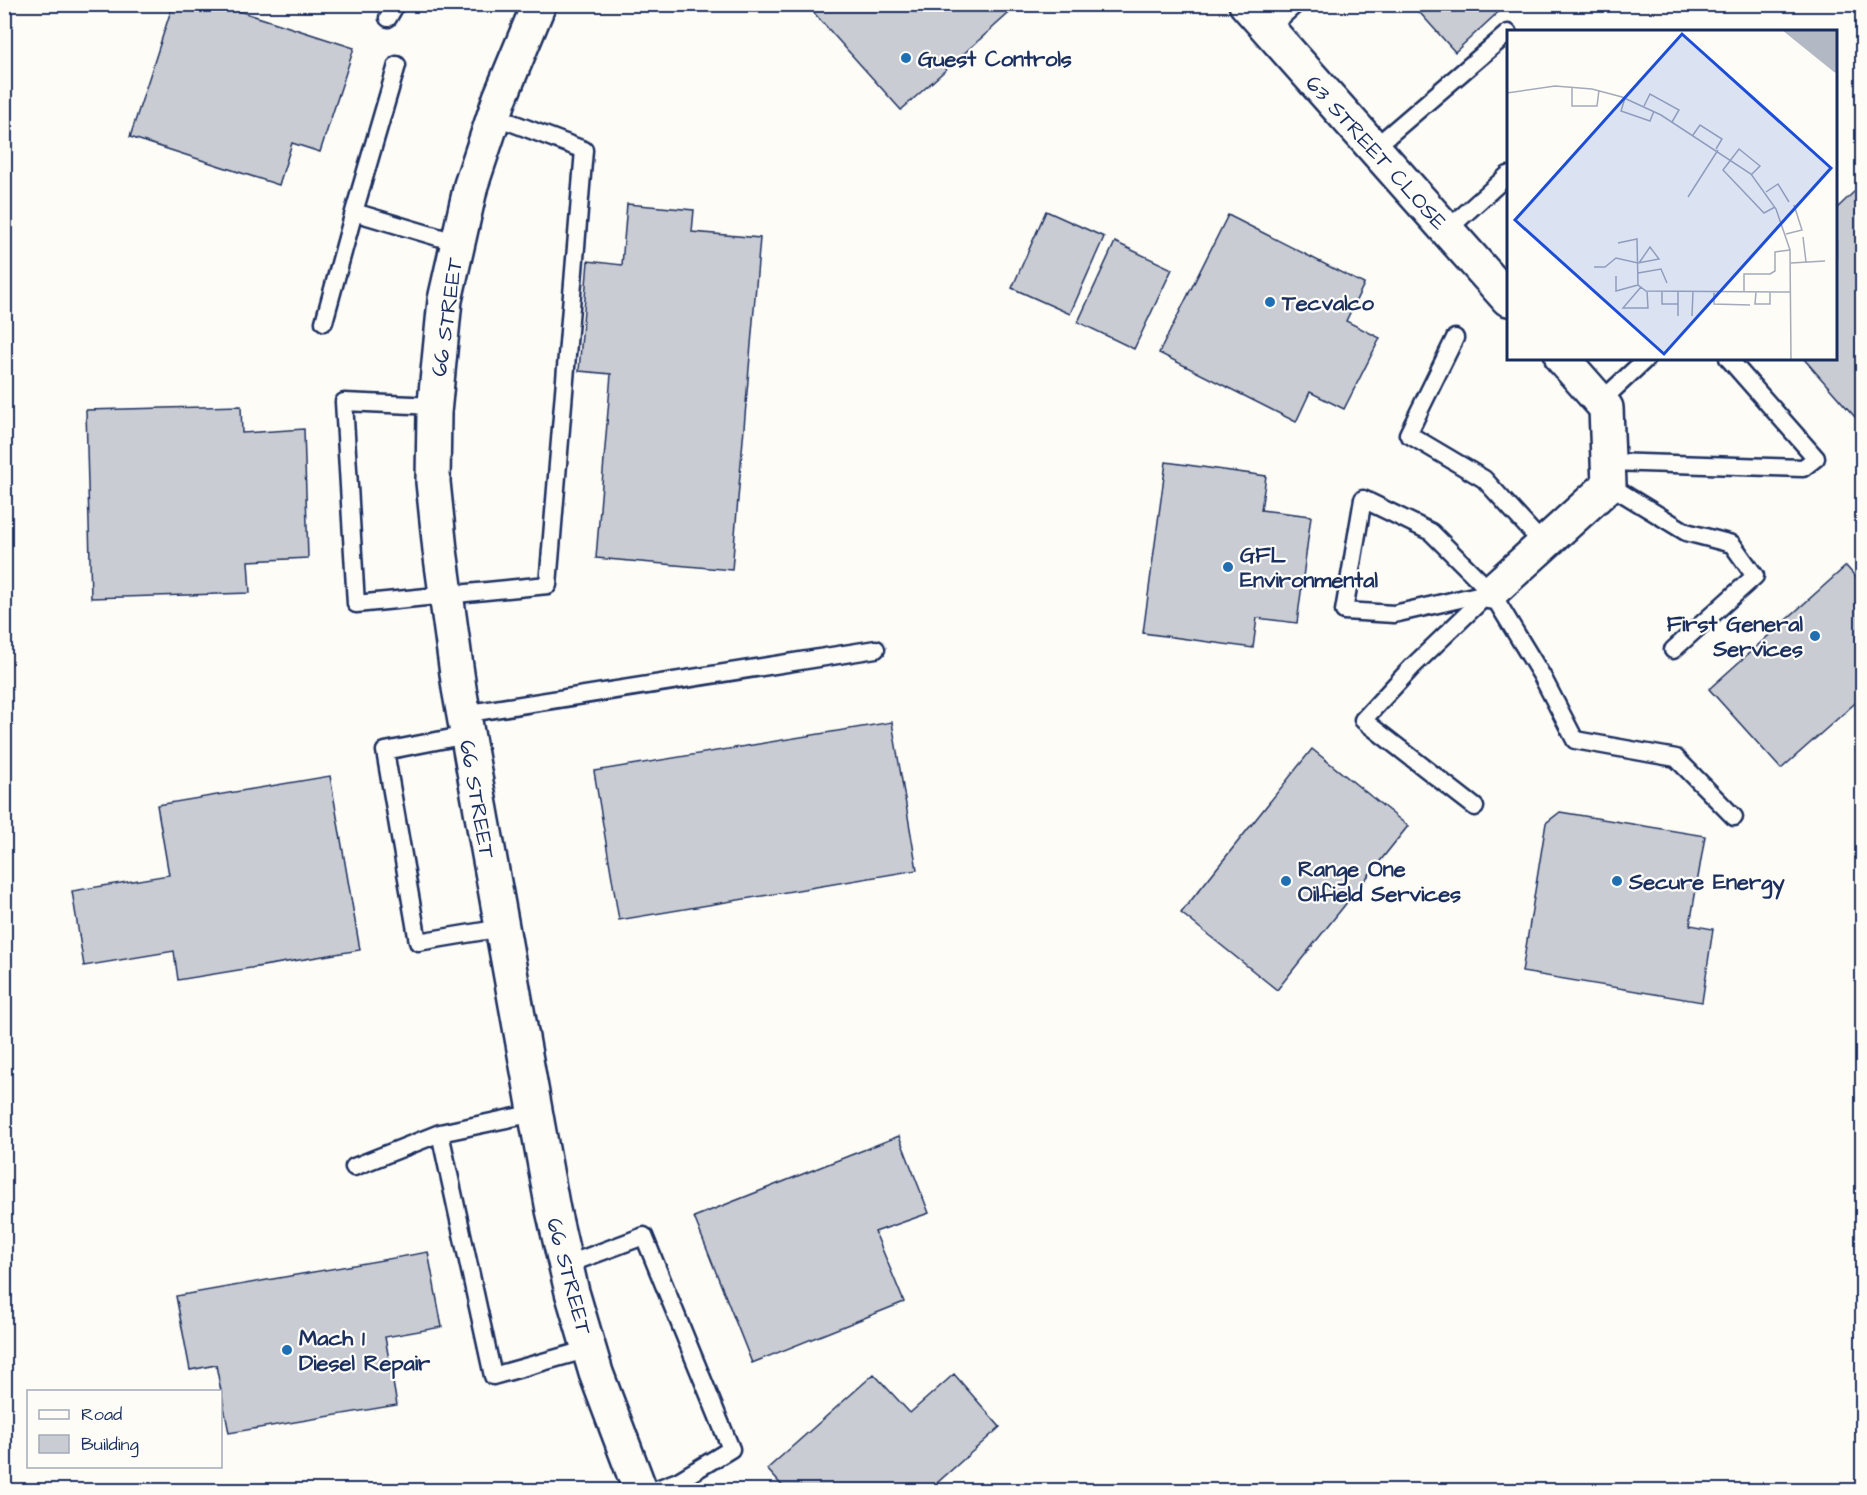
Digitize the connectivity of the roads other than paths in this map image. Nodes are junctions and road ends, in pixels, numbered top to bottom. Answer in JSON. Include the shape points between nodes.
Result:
{"nodes":[{"id":1,"x":539,"y":4,"type":"edge"},
{"id":2,"x":1246,"y":4,"type":"edge"},
{"id":3,"x":1296,"y":4,"type":"edge"},
{"id":4,"x":1268,"y":29,"type":"junction"},
{"id":5,"x":1507,"y":34,"type":"edge"},
{"id":6,"x":397,"y":65,"type":"dead end"},
{"id":7,"x":497,"y":107,"type":"junction"},
{"id":8,"x":1374,"y":148,"type":"junction"},
{"id":9,"x":1507,"y":177,"type":"edge"},
{"id":10,"x":354,"y":212,"type":"junction"},
{"id":11,"x":1447,"y":230,"type":"junction"},
{"id":12,"x":458,"y":243,"type":"junction"},
{"id":13,"x":1507,"y":296,"type":"edge"},
{"id":14,"x":324,"y":322,"type":"dead end"},
{"id":15,"x":1455,"y":338,"type":"dead end"},
{"id":16,"x":1564,"y":360,"type":"edge"},
{"id":17,"x":1645,"y":360,"type":"edge"},
{"id":18,"x":1730,"y":360,"type":"edge"},
{"id":19,"x":1600,"y":402,"type":"junction"},
{"id":20,"x":435,"y":406,"type":"junction"},
{"id":21,"x":1608,"y":473,"type":"junction"},
{"id":22,"x":1543,"y":544,"type":"junction"},
{"id":23,"x":1491,"y":592,"type":"junction"},
{"id":24,"x":446,"y":594,"type":"junction"},
{"id":25,"x":876,"y":649,"type":"dead end"},
{"id":26,"x":1673,"y":650,"type":"dead end"},
{"id":27,"x":465,"y":725,"type":"junction"},
{"id":28,"x":1475,"y":807,"type":"dead end"},
{"id":29,"x":1734,"y":817,"type":"dead end"},
{"id":30,"x":502,"y":928,"type":"junction"},
{"id":31,"x":535,"y":1113,"type":"junction"},
{"id":32,"x":440,"y":1132,"type":"junction"},
{"id":33,"x":354,"y":1167,"type":"dead end"},
{"id":34,"x":566,"y":1265,"type":"junction"},
{"id":35,"x":589,"y":1349,"type":"junction"},
{"id":36,"x":640,"y":1491,"type":"edge"},
{"id":37,"x":654,"y":1491,"type":"edge"}],
"edges":[{"from":1,"to":7,"type":"street","name":"66 STREET"},
{"from":2,"to":4,"type":"street","name":"63 STREET CLOSE"},
{"from":3,"to":4,"type":"lane"},
{"from":4,"to":8,"type":"street","name":"63 STREET CLOSE"},
{"from":5,"to":8,"type":"lane"},
{"from":6,"to":10,"type":"lane"},
{"from":7,"to":12,"type":"street","name":"66 STREET","via":[[471,185]]},
{"from":7,"to":24,"type":"lane","via":[[584,150],[548,585]]},
{"from":8,"to":11,"type":"street","name":"63 STREET CLOSE"},
{"from":9,"to":11,"type":"lane"},
{"from":10,"to":12,"type":"lane"},
{"from":10,"to":14,"type":"lane"},
{"from":11,"to":13,"type":"street","name":"63 STREET CLOSE"},
{"from":12,"to":20,"type":"street","name":"66 STREET","via":[[445,300]]},
{"from":15,"to":22,"type":"lane","via":[[1408,434],[1484,479]]},
{"from":16,"to":19,"type":"street"},
{"from":17,"to":19,"type":"lane"},
{"from":18,"to":21,"type":"lane","via":[[1816,458],[1803,468]]},
{"from":19,"to":21,"type":"street","via":[[1606,408]]},
{"from":20,"to":24,"type":"street","name":"66 STREET","via":[[434,482]]},
{"from":20,"to":24,"type":"lane","via":[[344,402],[356,604]]},
{"from":21,"to":22,"type":"street"},
{"from":21,"to":26,"type":"lane","via":[[1686,532],[1732,544],[1755,576]]},
{"from":22,"to":23,"type":"street"},
{"from":23,"to":23,"type":"lane","via":[[1394,614],[1344,611],[1363,499],[1431,532]]},
{"from":23,"to":28,"type":"lane","via":[[1363,720]]},
{"from":23,"to":29,"type":"lane","via":[[1575,740],[1677,759]]},
{"from":24,"to":27,"type":"street","name":"66 STREET"},
{"from":25,"to":27,"type":"lane"},
{"from":27,"to":30,"type":"street","name":"66 STREET"},
{"from":27,"to":30,"type":"lane","via":[[385,751],[418,942]]},
{"from":30,"to":31,"type":"street","name":"66 STREET"},
{"from":31,"to":32,"type":"lane"},
{"from":31,"to":34,"type":"street","name":"66 STREET"},
{"from":32,"to":33,"type":"lane"},
{"from":32,"to":35,"type":"lane","via":[[493,1376]]},
{"from":34,"to":35,"type":"street","name":"66 STREET"},
{"from":34,"to":37,"type":"lane","via":[[644,1236],[731,1449]]},
{"from":35,"to":36,"type":"street","name":"66 STREET"}]}
